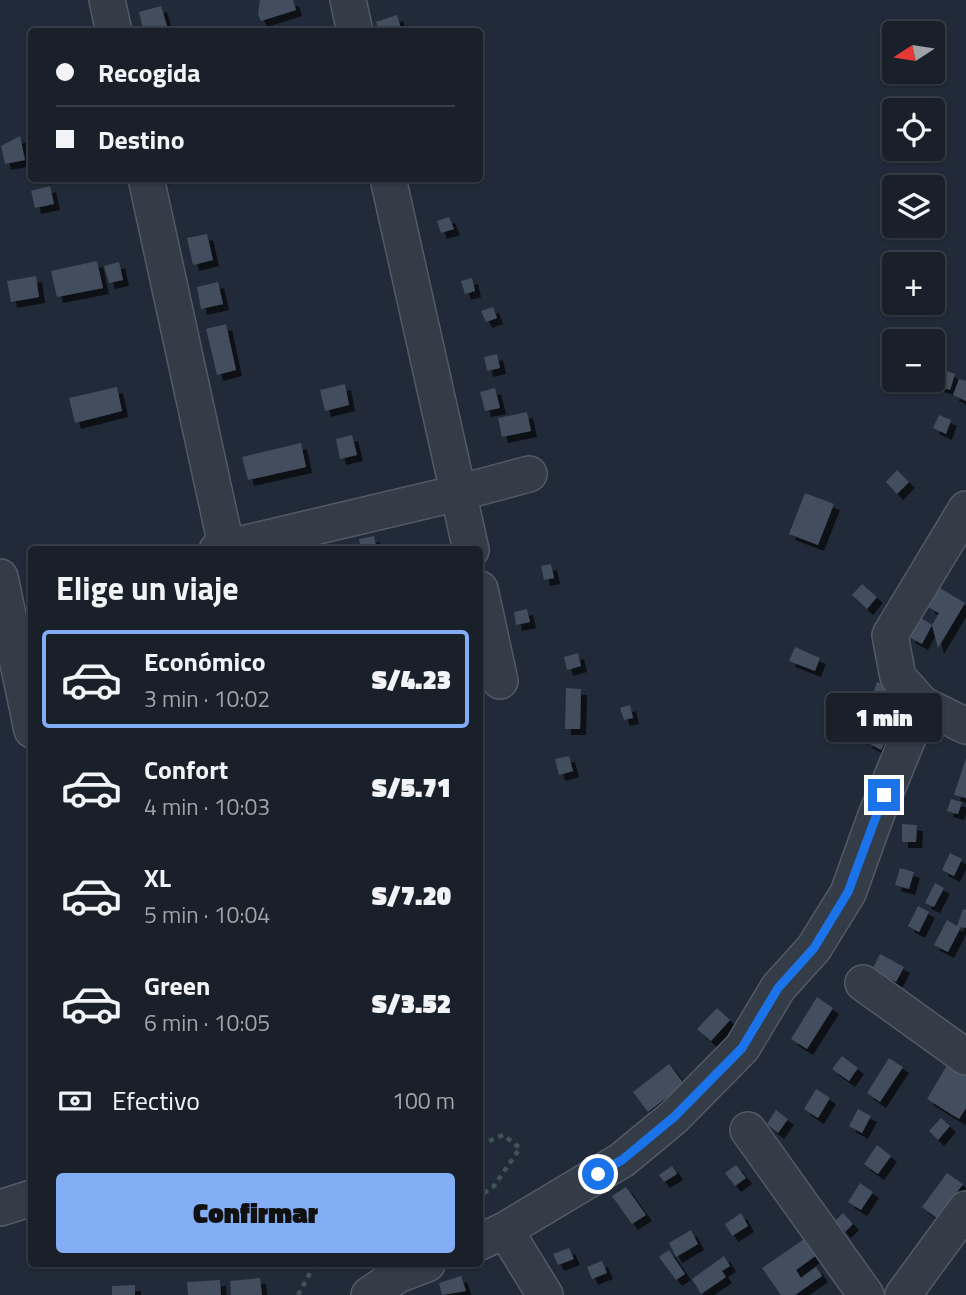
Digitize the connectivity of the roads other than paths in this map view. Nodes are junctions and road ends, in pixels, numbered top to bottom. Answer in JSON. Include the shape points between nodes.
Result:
{"nodes":[{"id":1,"x":107,"y":0,"type":"edge"},
{"id":2,"x":348,"y":0,"type":"edge"},
{"id":3,"x":113,"y":28,"type":"edge"},
{"id":4,"x":354,"y":28,"type":"edge"},
{"id":5,"x":147,"y":182,"type":"edge"},
{"id":6,"x":388,"y":182,"type":"edge"},
{"id":7,"x":529,"y":474,"type":"dead end"},
{"id":8,"x":458,"y":493,"type":"junction"},
{"id":9,"x":966,"y":509,"type":"edge"},
{"id":10,"x":223,"y":546,"type":"edge"},
{"id":11,"x":237,"y":546,"type":"edge"},
{"id":12,"x":470,"y":546,"type":"edge"},
{"id":13,"x":9,"y":592,"type":"edge"},
{"id":14,"x":483,"y":603,"type":"edge"},
{"id":15,"x":500,"y":681,"type":"dead end"},
{"id":16,"x":922,"y":704,"type":"junction"},
{"id":17,"x":28,"y":706,"type":"edge"},
{"id":18,"x":966,"y":726,"type":"edge"},
{"id":19,"x":863,"y":983,"type":"dead end"},
{"id":20,"x":966,"y":1057,"type":"edge"},
{"id":21,"x":748,"y":1130,"type":"dead end"},
{"id":22,"x":28,"y":1199,"type":"edge"},
{"id":23,"x":0,"y":1208,"type":"edge"},
{"id":24,"x":966,"y":1209,"type":"edge"},
{"id":25,"x":492,"y":1236,"type":"edge"},
{"id":26,"x":420,"y":1267,"type":"edge"},
{"id":27,"x":369,"y":1295,"type":"edge"},
{"id":28,"x":545,"y":1295,"type":"edge"},
{"id":29,"x":866,"y":1295,"type":"edge"},
{"id":30,"x":904,"y":1295,"type":"edge"}],
"edges":[{"from":1,"to":3,"type":"street"},
{"from":2,"to":4,"type":"street"},
{"from":5,"to":10,"type":"street"},
{"from":6,"to":8,"type":"street"},
{"from":7,"to":8,"type":"street"},
{"from":8,"to":11,"type":"street"},
{"from":8,"to":12,"type":"street"},
{"from":9,"to":16,"type":"street","via":[[890,635],[898,677]]},
{"from":13,"to":17,"type":"street"},
{"from":14,"to":15,"type":"street"},
{"from":16,"to":18,"type":"street"},
{"from":16,"to":25,"type":"street","via":[[848,892],[814,948],[778,988],[742,1048],[674,1117],[622,1160]]},
{"from":19,"to":20,"type":"street"},
{"from":21,"to":29,"type":"street"},
{"from":22,"to":23,"type":"street"},
{"from":24,"to":30,"type":"street"},
{"from":25,"to":28,"type":"street"},
{"from":26,"to":27,"type":"street","via":[[398,1275]]}]}
